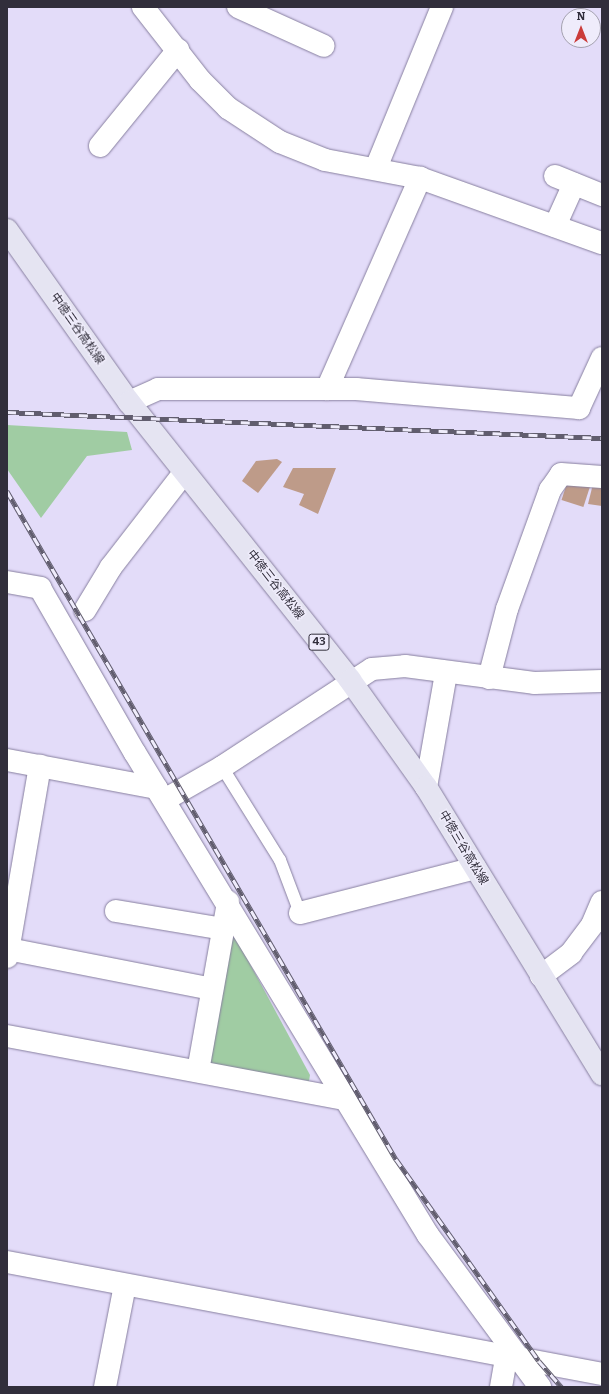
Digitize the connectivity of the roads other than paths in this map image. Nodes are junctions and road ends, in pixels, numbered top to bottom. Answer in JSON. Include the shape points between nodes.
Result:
{"nodes":[{"id":1,"x":143,"y":7,"type":"edge"},
{"id":2,"x":238,"y":7,"type":"edge"},
{"id":3,"x":442,"y":7,"type":"edge"},
{"id":4,"x":324,"y":46,"type":"dead end"},
{"id":5,"x":178,"y":50,"type":"junction"},
{"id":6,"x":100,"y":146,"type":"dead end"},
{"id":7,"x":376,"y":168,"type":"junction"},
{"id":8,"x":420,"y":178,"type":"junction"},
{"id":9,"x":602,"y":195,"type":"edge"},
{"id":10,"x":555,"y":226,"type":"junction"},
{"id":11,"x":7,"y":230,"type":"edge"},
{"id":12,"x":602,"y":243,"type":"edge"},
{"id":13,"x":602,"y":358,"type":"edge"},
{"id":14,"x":327,"y":389,"type":"junction"},
{"id":15,"x":129,"y":402,"type":"junction"},
{"id":16,"x":184,"y":473,"type":"junction"},
{"id":17,"x":602,"y":477,"type":"edge"},
{"id":18,"x":7,"y":582,"type":"edge"},
{"id":19,"x":85,"y":610,"type":"dead end"},
{"id":20,"x":446,"y":673,"type":"junction"},
{"id":21,"x":489,"y":678,"type":"junction"},
{"id":22,"x":350,"y":680,"type":"junction"},
{"id":23,"x":602,"y":680,"type":"edge"},
{"id":24,"x":7,"y":760,"type":"edge"},
{"id":25,"x":40,"y":766,"type":"junction"},
{"id":26,"x":222,"y":767,"type":"junction"},
{"id":27,"x":426,"y":787,"type":"junction"},
{"id":28,"x":161,"y":793,"type":"junction"},
{"id":29,"x":475,"y":868,"type":"junction"},
{"id":30,"x":228,"y":902,"type":"junction"},
{"id":31,"x":602,"y":902,"type":"edge"},
{"id":32,"x":116,"y":911,"type":"dead end"},
{"id":33,"x":300,"y":913,"type":"joint"},
{"id":34,"x":223,"y":929,"type":"junction"},
{"id":35,"x":8,"y":953,"type":"edge"},
{"id":36,"x":541,"y":976,"type":"junction"},
{"id":37,"x":212,"y":990,"type":"junction"},
{"id":38,"x":7,"y":1036,"type":"edge"},
{"id":39,"x":198,"y":1071,"type":"junction"},
{"id":40,"x":602,"y":1074,"type":"edge"},
{"id":41,"x":345,"y":1099,"type":"junction"},
{"id":42,"x":7,"y":1262,"type":"edge"},
{"id":43,"x":125,"y":1285,"type":"junction"},
{"id":44,"x":512,"y":1355,"type":"junction"},
{"id":45,"x":602,"y":1374,"type":"edge"},
{"id":46,"x":105,"y":1387,"type":"edge"},
{"id":47,"x":501,"y":1387,"type":"edge"},
{"id":48,"x":540,"y":1387,"type":"edge"}],
"edges":[{"from":1,"to":5,"type":"street"},
{"from":2,"to":4,"type":"street"},
{"from":3,"to":7,"type":"street"},
{"from":5,"to":6,"type":"street"},
{"from":5,"to":7,"type":"street","via":[[228,108],[280,142],[325,160]]},
{"from":7,"to":8,"type":"street"},
{"from":8,"to":10,"type":"street"},
{"from":8,"to":14,"type":"street"},
{"from":9,"to":10,"type":"street","via":[[564,180]]},
{"from":10,"to":12,"type":"street"},
{"from":11,"to":15,"type":"main road","name":"中徳三谷高松線","number":"43"},
{"from":13,"to":14,"type":"street","via":[[579,408]]},
{"from":14,"to":15,"type":"street","via":[[158,388]]},
{"from":15,"to":16,"type":"main road","name":"中徳三谷高松線","number":"43"},
{"from":16,"to":19,"type":"street","via":[[111,567]]},
{"from":16,"to":22,"type":"main road","name":"中徳三谷高松線","number":"43"},
{"from":17,"to":21,"type":"street","via":[[564,473],[554,484],[507,609]]},
{"from":18,"to":28,"type":"street","via":[[40,588]]},
{"from":20,"to":21,"type":"street"},
{"from":20,"to":22,"type":"street","via":[[389,666],[372,668]]},
{"from":20,"to":27,"type":"street"},
{"from":21,"to":23,"type":"street","via":[[534,683]]},
{"from":22,"to":26,"type":"street"},
{"from":22,"to":27,"type":"main road","name":"中徳三谷高松線","number":"43"},
{"from":24,"to":25,"type":"street"},
{"from":25,"to":28,"type":"street"},
{"from":25,"to":35,"type":"street"},
{"from":26,"to":28,"type":"street"},
{"from":26,"to":33,"type":"lane","via":[[280,860]]},
{"from":27,"to":29,"type":"main road","name":"中徳三谷高松線","number":"43"},
{"from":28,"to":30,"type":"street"},
{"from":29,"to":33,"type":"street"},
{"from":29,"to":36,"type":"main road","name":"中徳三谷高松線","number":"43"},
{"from":30,"to":34,"type":"street"},
{"from":30,"to":41,"type":"street"},
{"from":31,"to":36,"type":"street","via":[[592,925],[571,953]]},
{"from":32,"to":34,"type":"street"},
{"from":34,"to":37,"type":"street"},
{"from":35,"to":37,"type":"street"},
{"from":36,"to":40,"type":"main road","name":"中徳三谷高松線","number":"43"},
{"from":37,"to":39,"type":"street"},
{"from":38,"to":39,"type":"street"},
{"from":39,"to":41,"type":"street"},
{"from":41,"to":44,"type":"street","via":[[428,1235]]},
{"from":42,"to":43,"type":"street"},
{"from":43,"to":44,"type":"street"},
{"from":43,"to":46,"type":"street"},
{"from":44,"to":45,"type":"street"},
{"from":44,"to":47,"type":"street"},
{"from":44,"to":48,"type":"street"}]}
